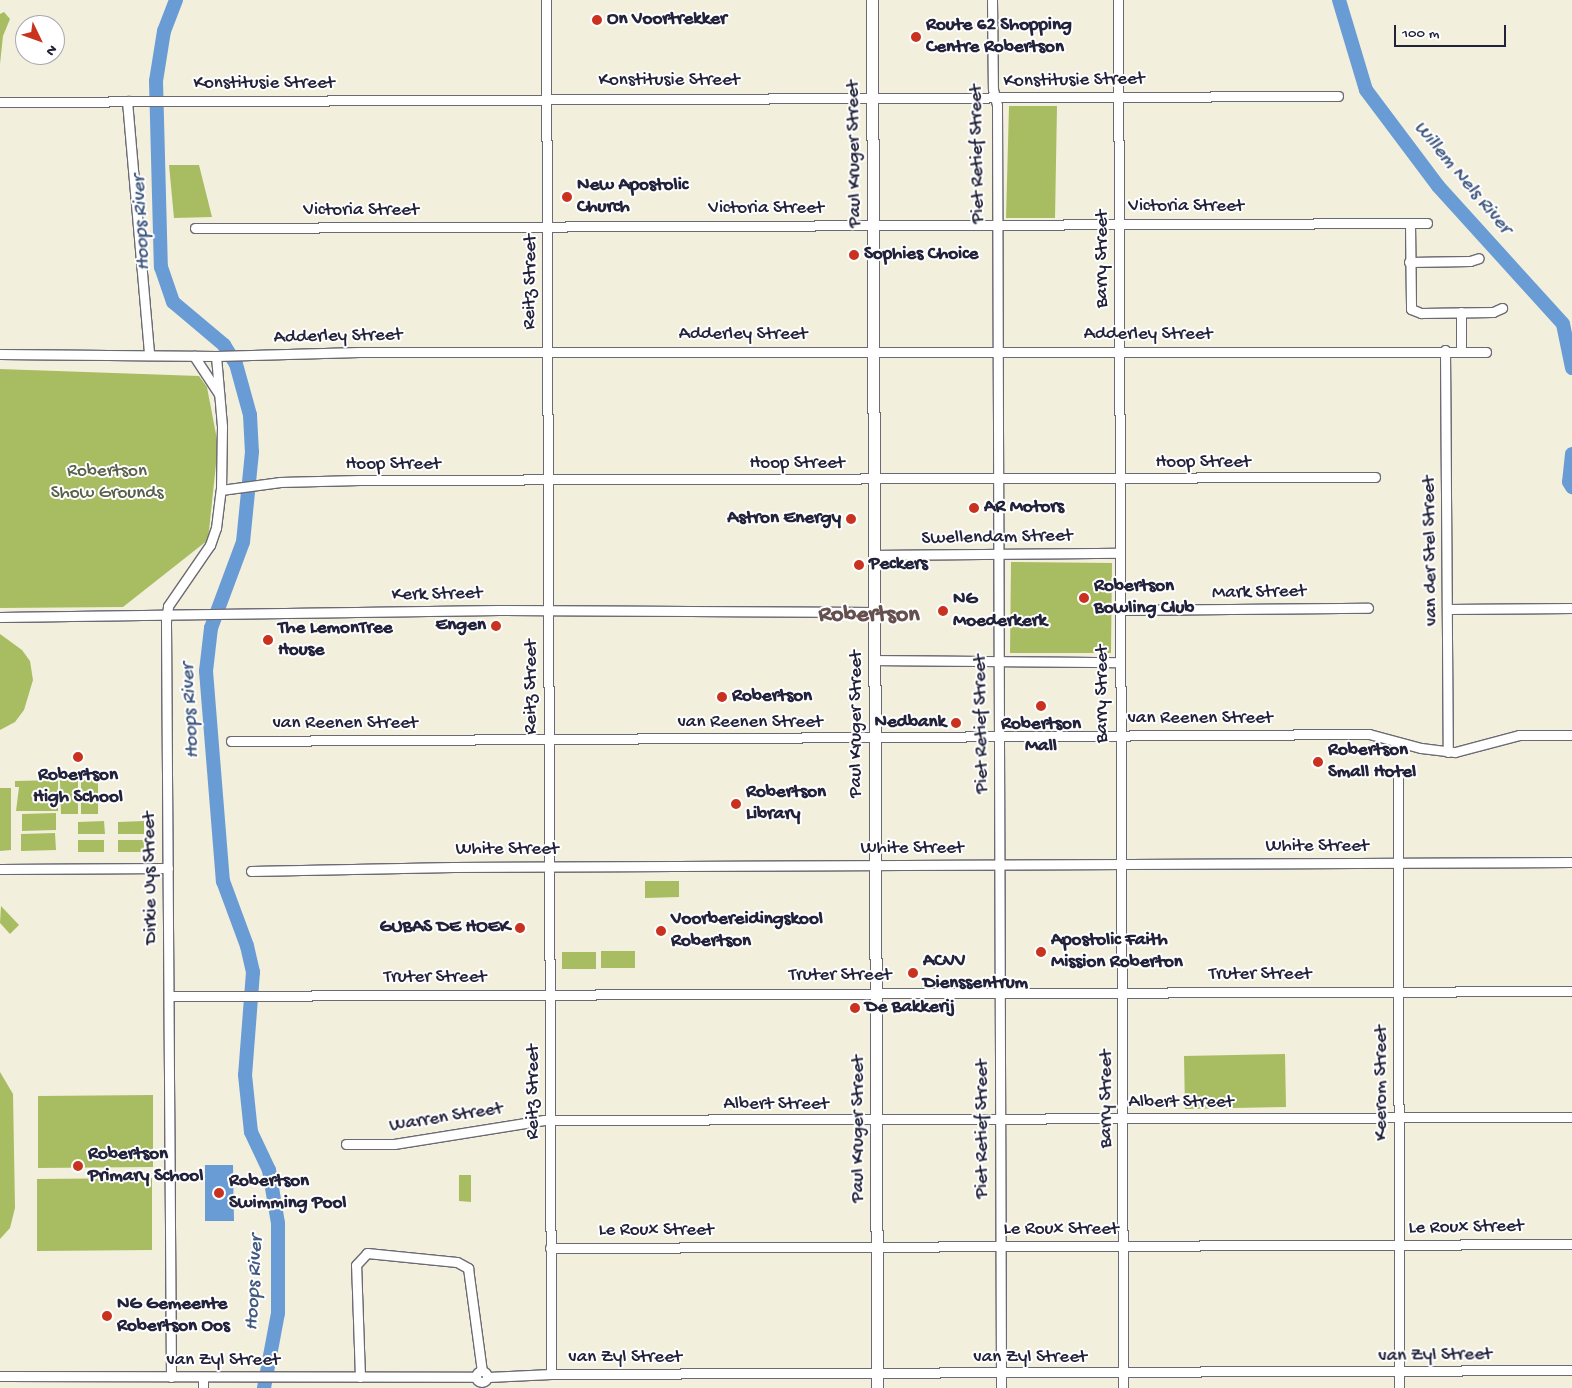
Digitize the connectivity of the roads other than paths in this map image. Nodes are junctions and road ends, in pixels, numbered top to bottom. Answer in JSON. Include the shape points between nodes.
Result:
{"nodes":[{"id":1,"x":546,"y":0,"type":"edge"},
{"id":2,"x":872,"y":0,"type":"edge"},
{"id":3,"x":992,"y":0,"type":"edge"},
{"id":4,"x":1118,"y":0,"type":"edge"},
{"id":5,"x":1119,"y":96,"type":"junction"},
{"id":6,"x":1338,"y":96,"type":"dead end"},
{"id":7,"x":872,"y":97,"type":"junction"},
{"id":8,"x":545,"y":98,"type":"junction"},
{"id":9,"x":995,"y":98,"type":"junction"},
{"id":10,"x":0,"y":102,"type":"edge"},
{"id":11,"x":127,"y":102,"type":"junction"},
{"id":12,"x":1410,"y":223,"type":"junction"},
{"id":13,"x":1427,"y":223,"type":"dead end"},
{"id":14,"x":1119,"y":224,"type":"junction"},
{"id":15,"x":873,"y":225,"type":"junction"},
{"id":16,"x":996,"y":225,"type":"junction"},
{"id":17,"x":548,"y":226,"type":"junction"},
{"id":18,"x":195,"y":228,"type":"dead end"},
{"id":19,"x":1478,"y":258,"type":"dead end"},
{"id":20,"x":1409,"y":262,"type":"junction"},
{"id":21,"x":1502,"y":308,"type":"dead end"},
{"id":22,"x":1461,"y":312,"type":"junction"},
{"id":23,"x":1445,"y":350,"type":"junction"},
{"id":24,"x":1461,"y":350,"type":"junction"},
{"id":25,"x":997,"y":351,"type":"junction"},
{"id":26,"x":874,"y":352,"type":"junction"},
{"id":27,"x":1119,"y":352,"type":"junction"},
{"id":28,"x":1486,"y":352,"type":"dead end"},
{"id":29,"x":546,"y":353,"type":"junction"},
{"id":30,"x":0,"y":354,"type":"edge"},
{"id":31,"x":149,"y":355,"type":"junction"},
{"id":32,"x":194,"y":356,"type":"junction"},
{"id":33,"x":216,"y":356,"type":"junction"},
{"id":34,"x":219,"y":394,"type":"junction"},
{"id":35,"x":1375,"y":477,"type":"dead end"},
{"id":36,"x":997,"y":479,"type":"junction"},
{"id":37,"x":1120,"y":479,"type":"junction"},
{"id":38,"x":874,"y":480,"type":"junction"},
{"id":39,"x":546,"y":481,"type":"junction"},
{"id":40,"x":221,"y":490,"type":"junction"},
{"id":41,"x":997,"y":553,"type":"junction"},
{"id":42,"x":1120,"y":553,"type":"junction"},
{"id":43,"x":874,"y":555,"type":"junction"},
{"id":44,"x":1368,"y":608,"type":"dead end"},
{"id":45,"x":1572,"y":608,"type":"edge"},
{"id":46,"x":1448,"y":609,"type":"junction"},
{"id":47,"x":1120,"y":610,"type":"junction"},
{"id":48,"x":548,"y":611,"type":"junction"},
{"id":49,"x":874,"y":612,"type":"junction"},
{"id":50,"x":166,"y":615,"type":"junction"},
{"id":51,"x":0,"y":617,"type":"edge"},
{"id":52,"x":874,"y":660,"type":"junction"},
{"id":53,"x":997,"y":662,"type":"junction"},
{"id":54,"x":1119,"y":662,"type":"junction"},
{"id":55,"x":1572,"y":735,"type":"edge"},
{"id":56,"x":1120,"y":736,"type":"junction"},
{"id":57,"x":875,"y":738,"type":"junction"},
{"id":58,"x":998,"y":738,"type":"junction"},
{"id":59,"x":548,"y":740,"type":"junction"},
{"id":60,"x":231,"y":741,"type":"dead end"},
{"id":61,"x":1448,"y":752,"type":"junction"},
{"id":62,"x":1398,"y":777,"type":"dead end"},
{"id":63,"x":1572,"y":862,"type":"edge"},
{"id":64,"x":1398,"y":863,"type":"junction"},
{"id":65,"x":1121,"y":864,"type":"junction"},
{"id":66,"x":875,"y":865,"type":"junction"},
{"id":67,"x":998,"y":865,"type":"junction"},
{"id":68,"x":548,"y":867,"type":"junction"},
{"id":69,"x":168,"y":868,"type":"junction"},
{"id":70,"x":0,"y":869,"type":"edge"},
{"id":71,"x":251,"y":871,"type":"dead end"},
{"id":72,"x":1124,"y":991,"type":"junction"},
{"id":73,"x":1398,"y":991,"type":"junction"},
{"id":74,"x":1572,"y":991,"type":"edge"},
{"id":75,"x":876,"y":992,"type":"junction"},
{"id":76,"x":998,"y":992,"type":"junction"},
{"id":77,"x":550,"y":994,"type":"junction"},
{"id":78,"x":169,"y":996,"type":"junction"},
{"id":79,"x":1572,"y":1117,"type":"edge"},
{"id":80,"x":1399,"y":1118,"type":"junction"},
{"id":81,"x":1124,"y":1119,"type":"junction"},
{"id":82,"x":550,"y":1120,"type":"junction"},
{"id":83,"x":876,"y":1120,"type":"junction"},
{"id":84,"x":1000,"y":1120,"type":"junction"},
{"id":85,"x":346,"y":1144,"type":"dead end"},
{"id":86,"x":1572,"y":1244,"type":"edge"},
{"id":87,"x":1399,"y":1245,"type":"junction"},
{"id":88,"x":877,"y":1246,"type":"junction"},
{"id":89,"x":1000,"y":1246,"type":"junction"},
{"id":90,"x":1124,"y":1246,"type":"junction"},
{"id":91,"x":550,"y":1248,"type":"junction"},
{"id":92,"x":1572,"y":1370,"type":"edge"},
{"id":93,"x":1399,"y":1372,"type":"junction"},
{"id":94,"x":1123,"y":1373,"type":"junction"},
{"id":95,"x":550,"y":1374,"type":"junction"},
{"id":96,"x":877,"y":1375,"type":"junction"},
{"id":97,"x":1000,"y":1375,"type":"junction"},
{"id":98,"x":0,"y":1376,"type":"edge"},
{"id":99,"x":171,"y":1377,"type":"junction"},
{"id":100,"x":360,"y":1377,"type":"junction"},
{"id":101,"x":203,"y":1378,"type":"junction"},
{"id":102,"x":483,"y":1379,"type":"edge"},
{"id":103,"x":203,"y":1388,"type":"edge"},
{"id":104,"x":489,"y":1388,"type":"edge"},
{"id":105,"x":877,"y":1388,"type":"edge"},
{"id":106,"x":1001,"y":1388,"type":"edge"},
{"id":107,"x":1123,"y":1388,"type":"edge"},
{"id":108,"x":1399,"y":1388,"type":"edge"}],
"edges":[{"from":1,"to":8,"type":"street","name":"Reitz Street"},
{"from":2,"to":7,"type":"street","name":"Paul Kruger Street"},
{"from":3,"to":9,"type":"street","name":"Piet Retief Street"},
{"from":4,"to":5,"type":"street","name":"Barry Street"},
{"from":5,"to":6,"type":"street","name":"Konstitusie Street"},
{"from":5,"to":9,"type":"street","name":"Konstitusie Street"},
{"from":5,"to":14,"type":"street","name":"Barry Street"},
{"from":7,"to":8,"type":"street","name":"Konstitusie Street"},
{"from":7,"to":9,"type":"street","name":"Konstitusie Street"},
{"from":7,"to":15,"type":"street","name":"Paul Kruger Street"},
{"from":8,"to":11,"type":"street","name":"Konstitusie Street"},
{"from":8,"to":17,"type":"street","name":"Reitz Street"},
{"from":9,"to":16,"type":"street","name":"Piet Retief Street"},
{"from":10,"to":11,"type":"street","name":"Konstitusie Street"},
{"from":11,"to":31,"type":"street"},
{"from":12,"to":13,"type":"street","name":"Victoria Street"},
{"from":12,"to":14,"type":"street","name":"Victoria Street"},
{"from":12,"to":20,"type":"street"},
{"from":14,"to":16,"type":"street","name":"Victoria Street"},
{"from":14,"to":27,"type":"street","name":"Barry Street"},
{"from":15,"to":16,"type":"street","name":"Victoria Street"},
{"from":15,"to":17,"type":"street","name":"Victoria Street"},
{"from":15,"to":26,"type":"street","name":"Paul Kruger Street"},
{"from":16,"to":25,"type":"street","name":"Piet Retief Street"},
{"from":17,"to":18,"type":"street","name":"Victoria Street"},
{"from":17,"to":29,"type":"street","name":"Reitz Street"},
{"from":19,"to":20,"type":"street","via":[[1470,261]]},
{"from":20,"to":22,"type":"street","via":[[1409,303],[1413,310],[1421,313]]},
{"from":21,"to":22,"type":"street","via":[[1494,312]]},
{"from":22,"to":24,"type":"street"},
{"from":23,"to":24,"type":"street","name":"Adderley Street"},
{"from":23,"to":27,"type":"street","name":"Adderley Street"},
{"from":23,"to":46,"type":"street","name":"van der Stel Street"},
{"from":24,"to":28,"type":"street","name":"Adderley Street"},
{"from":25,"to":26,"type":"street","name":"Adderley Street"},
{"from":25,"to":27,"type":"street","name":"Adderley Street"},
{"from":25,"to":36,"type":"street","name":"Piet Retief Street"},
{"from":26,"to":29,"type":"street","name":"Adderley Street"},
{"from":26,"to":38,"type":"street","name":"Paul Kruger Street"},
{"from":27,"to":37,"type":"street","name":"Barry Street"},
{"from":29,"to":33,"type":"street","name":"Adderley Street"},
{"from":29,"to":39,"type":"street","name":"Reitz Street"},
{"from":30,"to":31,"type":"street","name":"Adderley Street"},
{"from":31,"to":32,"type":"street","name":"Adderley Street"},
{"from":32,"to":33,"type":"street","name":"Adderley Street"},
{"from":32,"to":34,"type":"street","name":"Dirkie Uys Street"},
{"from":33,"to":34,"type":"street","name":"Dirkie Uys Street"},
{"from":34,"to":40,"type":"street","name":"Dirkie Uys Street"},
{"from":35,"to":37,"type":"street","name":"Hoop Street"},
{"from":36,"to":37,"type":"street","name":"Hoop Street"},
{"from":36,"to":38,"type":"street","name":"Hoop Street"},
{"from":36,"to":41,"type":"street","name":"Piet Retief Street"},
{"from":37,"to":42,"type":"street","name":"Barry Street"},
{"from":38,"to":39,"type":"street","name":"Hoop Street"},
{"from":38,"to":43,"type":"street","name":"Paul Kruger Street"},
{"from":39,"to":40,"type":"street","name":"Hoop Street","via":[[358,480],[262,484]]},
{"from":39,"to":48,"type":"street","name":"Reitz Street"},
{"from":40,"to":50,"type":"street","name":"Dirkie Uys Street","via":[[214,538],[168,606]]},
{"from":41,"to":42,"type":"street","name":"Swellendam Street"},
{"from":41,"to":43,"type":"street","name":"Swellendam Street"},
{"from":41,"to":53,"type":"street","name":"Piet Retief Street"},
{"from":42,"to":47,"type":"street","name":"Barry Street"},
{"from":43,"to":49,"type":"street","name":"Paul Kruger Street"},
{"from":44,"to":47,"type":"street","name":"Mark Street"},
{"from":45,"to":46,"type":"street"},
{"from":46,"to":61,"type":"street","name":"van der Stel Street"},
{"from":47,"to":54,"type":"street","name":"Barry Street"},
{"from":48,"to":49,"type":"street","name":"Kerk Street"},
{"from":48,"to":50,"type":"street","name":"Kerk Street"},
{"from":48,"to":59,"type":"street","name":"Reitz Street"},
{"from":49,"to":52,"type":"street","name":"Paul Kruger Street"},
{"from":50,"to":51,"type":"street","name":"Kerk Street"},
{"from":50,"to":69,"type":"street","name":"Dirkie Uys Street"},
{"from":52,"to":53,"type":"street"},
{"from":52,"to":57,"type":"street","name":"Paul Kruger Street"},
{"from":53,"to":54,"type":"street"},
{"from":53,"to":58,"type":"street","name":"Piet Retief Street"},
{"from":54,"to":56,"type":"street","name":"Barry Street"},
{"from":55,"to":61,"type":"street","via":[[1519,735],[1464,751]]},
{"from":56,"to":58,"type":"street","name":"van Reenen Street"},
{"from":56,"to":61,"type":"street","name":"van Reenen Street","via":[[1369,734]]},
{"from":56,"to":65,"type":"street","name":"Barry Street"},
{"from":57,"to":58,"type":"street","name":"van Reenen Street"},
{"from":57,"to":59,"type":"street","name":"van Reenen Street"},
{"from":57,"to":66,"type":"street","name":"Paul Kruger Street"},
{"from":58,"to":67,"type":"street","name":"Piet Retief Street"},
{"from":59,"to":60,"type":"street","name":"van Reenen Street"},
{"from":59,"to":68,"type":"street","name":"Reitz Street"},
{"from":62,"to":64,"type":"street","name":"Keerom Street"},
{"from":63,"to":64,"type":"street","name":"White Street"},
{"from":64,"to":65,"type":"street","name":"White Street"},
{"from":64,"to":73,"type":"street","name":"Keerom Street"},
{"from":65,"to":67,"type":"street","name":"White Street"},
{"from":65,"to":72,"type":"street","name":"Barry Street"},
{"from":66,"to":67,"type":"street","name":"White Street"},
{"from":66,"to":68,"type":"street","name":"White Street"},
{"from":66,"to":75,"type":"street","name":"Paul Kruger Street"},
{"from":67,"to":76,"type":"street","name":"Piet Retief Street"},
{"from":68,"to":71,"type":"street","name":"White Street"},
{"from":68,"to":77,"type":"street","name":"Reitz Street"},
{"from":69,"to":70,"type":"street"},
{"from":69,"to":78,"type":"street","name":"Dirkie Uys Street"},
{"from":72,"to":73,"type":"street","name":"Truter Street"},
{"from":72,"to":76,"type":"street","name":"Truter Street"},
{"from":72,"to":81,"type":"street","name":"Barry Street"},
{"from":73,"to":74,"type":"street","name":"Truter Street"},
{"from":73,"to":80,"type":"street","name":"Keerom Street"},
{"from":75,"to":76,"type":"street","name":"Truter Street"},
{"from":75,"to":77,"type":"street","name":"Truter Street"},
{"from":75,"to":83,"type":"street","name":"Paul Kruger Street"},
{"from":76,"to":84,"type":"street","name":"Piet Retief Street"},
{"from":77,"to":78,"type":"street","name":"Truter Street"},
{"from":77,"to":82,"type":"street","name":"Reitz Street"},
{"from":78,"to":99,"type":"street","name":"Dirkie Uys Street"},
{"from":79,"to":80,"type":"street","name":"Albert Street"},
{"from":80,"to":81,"type":"street","name":"Albert Street"},
{"from":80,"to":87,"type":"street","name":"Keerom Street"},
{"from":81,"to":84,"type":"street","name":"Albert Street"},
{"from":81,"to":90,"type":"street","name":"Barry Street"},
{"from":82,"to":83,"type":"street","name":"Albert Street"},
{"from":82,"to":85,"type":"street","name":"Warren Street","via":[[394,1144]]},
{"from":82,"to":91,"type":"street","name":"Reitz Street"},
{"from":83,"to":84,"type":"street","name":"Albert Street"},
{"from":83,"to":88,"type":"street","name":"Paul Kruger Street"},
{"from":84,"to":89,"type":"street","name":"Piet Retief Street"},
{"from":86,"to":87,"type":"street","name":"Le Roux Street"},
{"from":87,"to":90,"type":"street","name":"Le Roux Street"},
{"from":87,"to":93,"type":"street","name":"Keerom Street"},
{"from":88,"to":89,"type":"street","name":"Le Roux Street"},
{"from":88,"to":91,"type":"street","name":"Le Roux Street"},
{"from":88,"to":96,"type":"street","name":"Paul Kruger Street"},
{"from":89,"to":90,"type":"street","name":"Le Roux Street"},
{"from":89,"to":97,"type":"street","name":"Piet Retief Street"},
{"from":90,"to":94,"type":"street","name":"Barry Street"},
{"from":91,"to":95,"type":"street","name":"Reitz Street"},
{"from":92,"to":93,"type":"street","name":"van Zyl Street"},
{"from":93,"to":94,"type":"street","name":"van Zyl Street"},
{"from":93,"to":108,"type":"street","name":"Keerom Street"},
{"from":94,"to":97,"type":"street","name":"van Zyl Street"},
{"from":94,"to":107,"type":"street","name":"Barry Street"},
{"from":95,"to":96,"type":"street","name":"van Zyl Street"},
{"from":95,"to":102,"type":"street","name":"van Zyl Street"},
{"from":96,"to":97,"type":"street","name":"van Zyl Street"},
{"from":96,"to":105,"type":"street","name":"Paul Kruger Street"},
{"from":97,"to":106,"type":"street","name":"Piet Retief Street"},
{"from":98,"to":99,"type":"street","name":"van Zyl Street"},
{"from":99,"to":101,"type":"street","name":"van Zyl Street"},
{"from":100,"to":101,"type":"street","name":"van Zyl Street"},
{"from":100,"to":102,"type":"street","name":"van Zyl Street"},
{"from":100,"to":102,"type":"street","via":[[356,1265],[367,1252],[457,1262],[468,1268]]},
{"from":101,"to":103,"type":"street"},
{"from":102,"to":104,"type":"street"}]}
